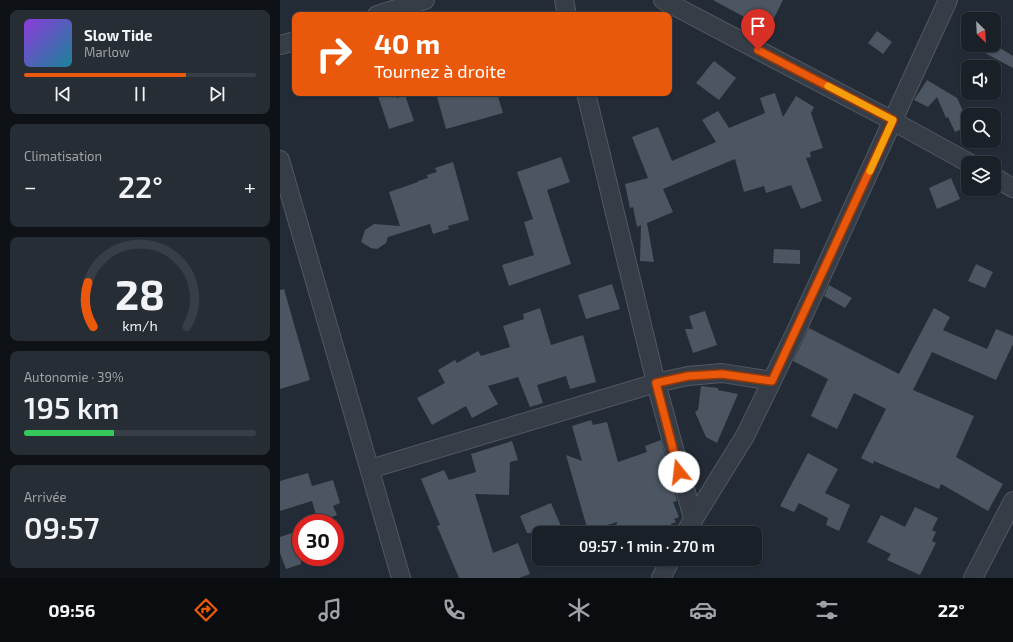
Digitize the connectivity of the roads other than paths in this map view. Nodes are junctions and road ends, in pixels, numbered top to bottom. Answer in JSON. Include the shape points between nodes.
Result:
{"nodes":[{"id":1,"x":424,"y":0,"type":"edge"},
{"id":2,"x":564,"y":0,"type":"edge"},
{"id":3,"x":663,"y":0,"type":"edge"},
{"id":4,"x":948,"y":0,"type":"edge"},
{"id":5,"x":386,"y":12,"type":"edge"},
{"id":6,"x":566,"y":12,"type":"edge"},
{"id":7,"x":292,"y":41,"type":"edge"},
{"id":8,"x":280,"y":45,"type":"edge"},
{"id":9,"x":587,"y":96,"type":"edge"},
{"id":10,"x":893,"y":120,"type":"junction"},
{"id":11,"x":961,"y":158,"type":"edge"},
{"id":12,"x":280,"y":160,"type":"edge"},
{"id":13,"x":1001,"y":181,"type":"edge"},
{"id":14,"x":1013,"y":188,"type":"edge"},
{"id":15,"x":772,"y":381,"type":"junction"},
{"id":16,"x":656,"y":383,"type":"junction"},
{"id":17,"x":370,"y":469,"type":"junction"},
{"id":18,"x":1013,"y":502,"type":"edge"},
{"id":19,"x":689,"y":525,"type":"edge"},
{"id":20,"x":667,"y":566,"type":"edge"},
{"id":21,"x":401,"y":578,"type":"edge"},
{"id":22,"x":661,"y":578,"type":"edge"},
{"id":23,"x":973,"y":578,"type":"edge"}],
"edges":[{"from":1,"to":5,"type":"street"},
{"from":2,"to":6,"type":"street"},
{"from":3,"to":10,"type":"street"},
{"from":4,"to":10,"type":"street"},
{"from":7,"to":8,"type":"street"},
{"from":9,"to":16,"type":"street"},
{"from":10,"to":11,"type":"street"},
{"from":10,"to":15,"type":"street"},
{"from":12,"to":17,"type":"street"},
{"from":13,"to":14,"type":"street"},
{"from":15,"to":16,"type":"street","via":[[722,374],[688,376]]},
{"from":15,"to":19,"type":"street","via":[[744,436]]},
{"from":16,"to":17,"type":"street"},
{"from":16,"to":19,"type":"street"},
{"from":17,"to":21,"type":"street"},
{"from":18,"to":23,"type":"street"},
{"from":20,"to":22,"type":"street"}]}
